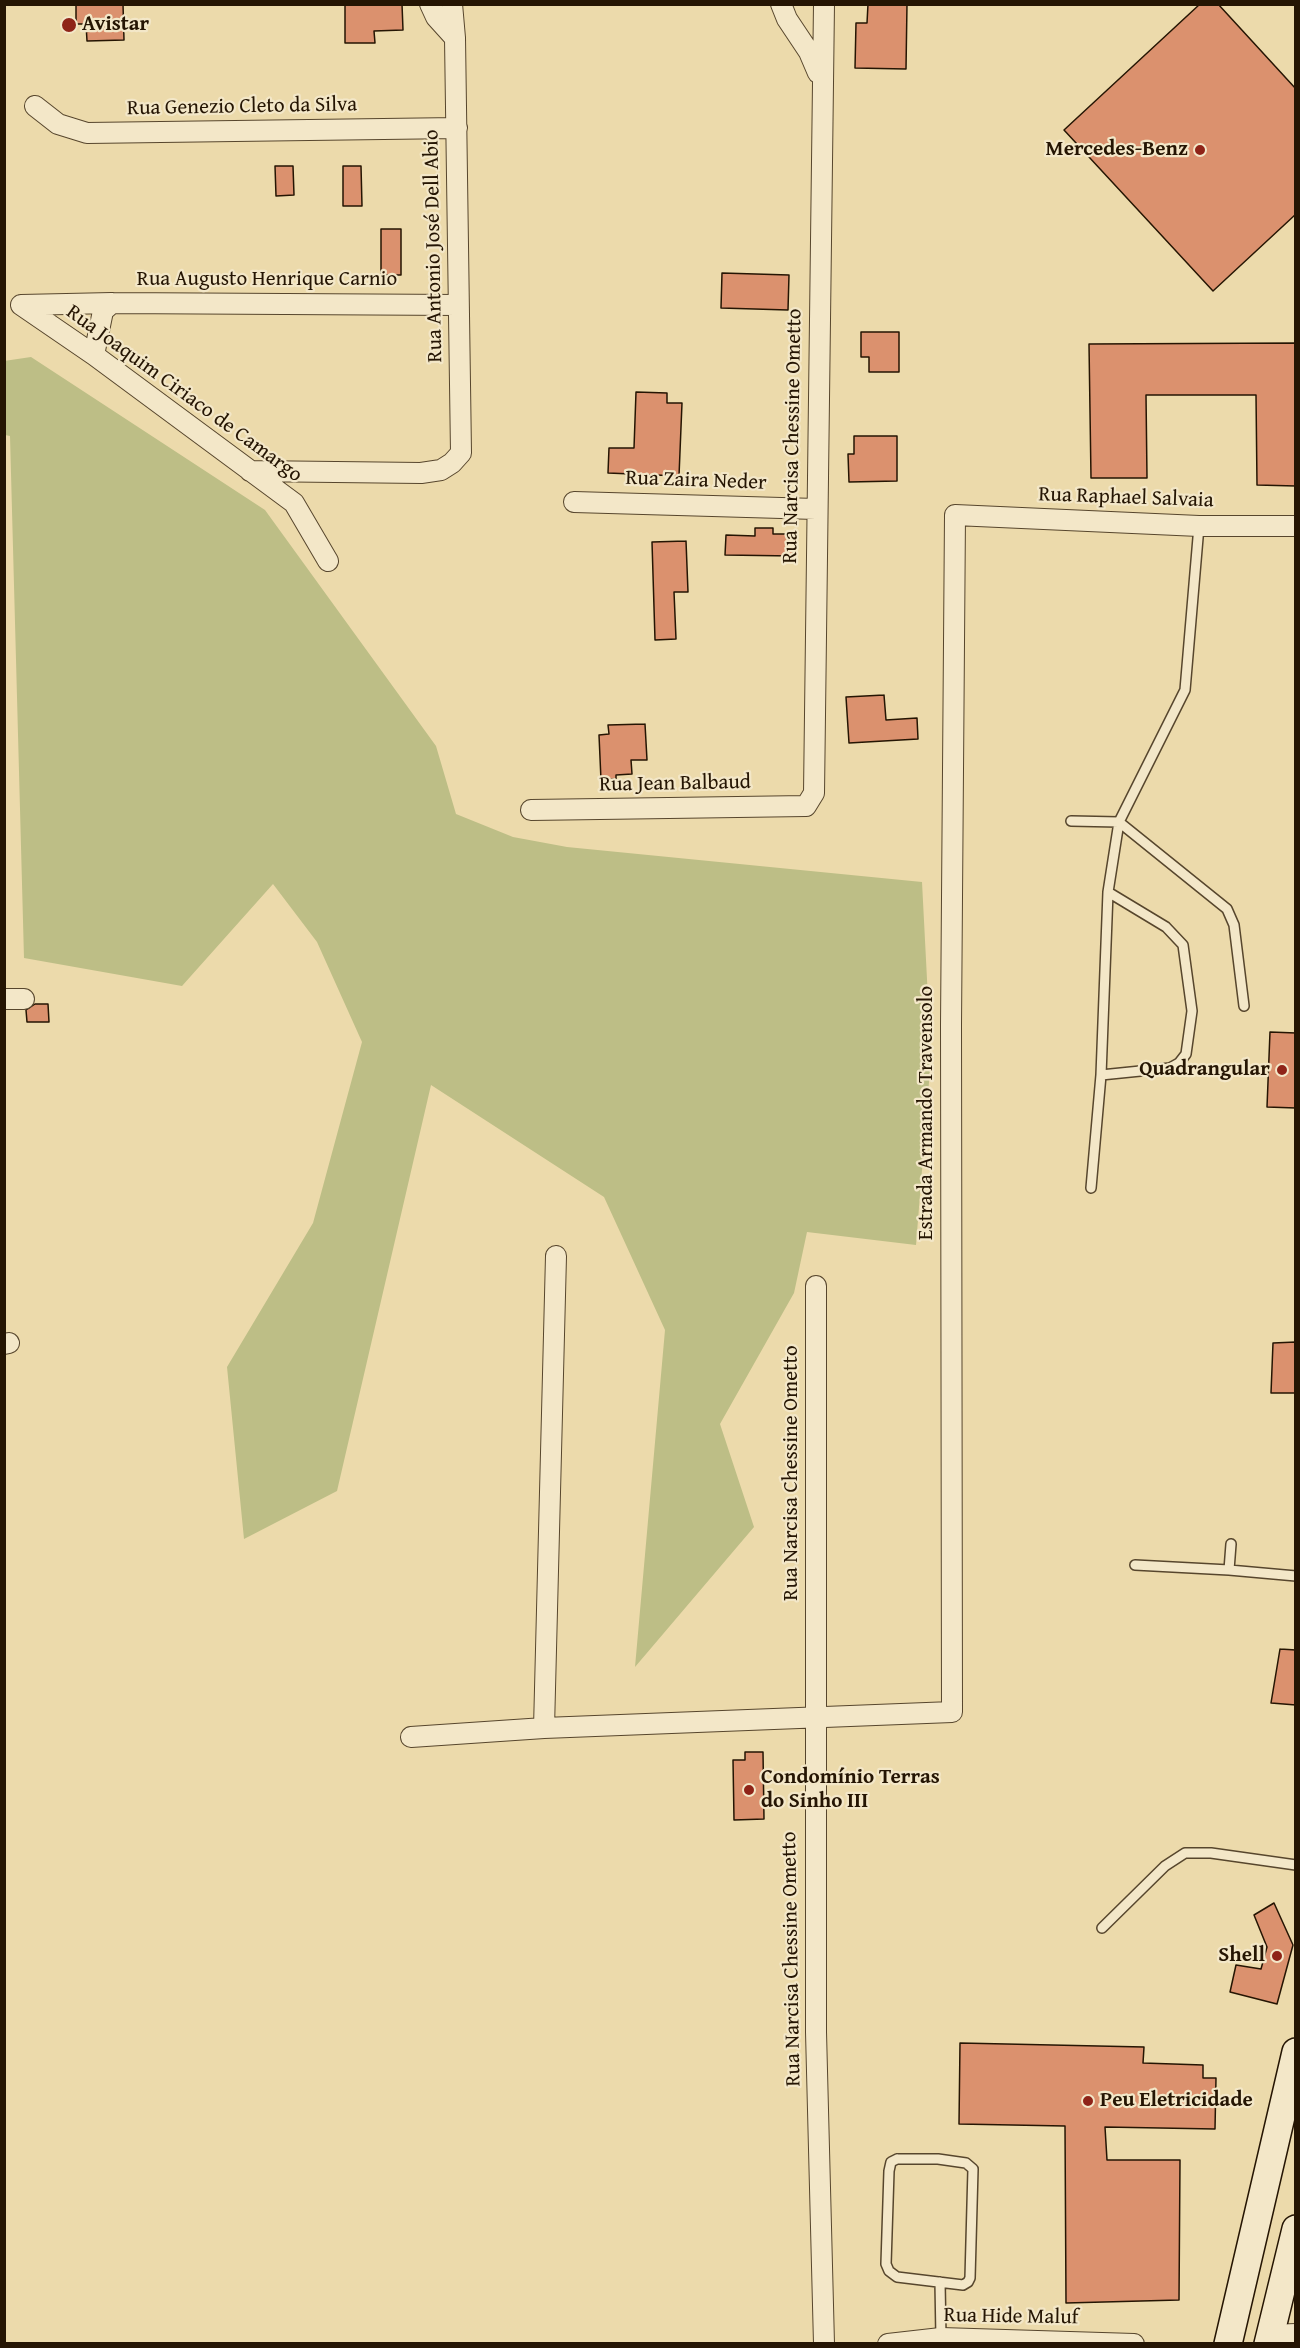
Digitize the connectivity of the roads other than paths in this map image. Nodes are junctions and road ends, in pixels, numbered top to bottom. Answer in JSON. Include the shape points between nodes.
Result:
{"nodes":[{"id":1,"x":430,"y":4,"type":"edge"},
{"id":2,"x":452,"y":4,"type":"edge"},
{"id":3,"x":781,"y":4,"type":"edge"},
{"id":4,"x":824,"y":4,"type":"edge"},
{"id":5,"x":455,"y":38,"type":"junction"},
{"id":6,"x":821,"y":79,"type":"junction"},
{"id":7,"x":35,"y":106,"type":"dead end"},
{"id":8,"x":457,"y":128,"type":"junction"},
{"id":9,"x":112,"y":303,"type":"junction"},
{"id":10,"x":21,"y":305,"type":"joint"},
{"id":11,"x":458,"y":305,"type":"junction"},
{"id":12,"x":94,"y":356,"type":"junction"},
{"id":13,"x":250,"y":471,"type":"junction"},
{"id":14,"x":574,"y":501,"type":"dead end"},
{"id":15,"x":816,"y":508,"type":"junction"},
{"id":16,"x":955,"y":515,"type":"joint"},
{"id":17,"x":1199,"y":526,"type":"junction"},
{"id":18,"x":1296,"y":526,"type":"edge"},
{"id":19,"x":328,"y":561,"type":"dead end"},
{"id":20,"x":814,"y":793,"type":"joint"},
{"id":21,"x":531,"y":810,"type":"dead end"},
{"id":22,"x":1071,"y":821,"type":"dead end"},
{"id":23,"x":1119,"y":822,"type":"junction"},
{"id":24,"x":1108,"y":892,"type":"junction"},
{"id":25,"x":4,"y":999,"type":"edge"},
{"id":26,"x":24,"y":999,"type":"dead end"},
{"id":27,"x":1244,"y":1006,"type":"dead end"},
{"id":28,"x":1101,"y":1075,"type":"junction"},
{"id":29,"x":1091,"y":1188,"type":"dead end"},
{"id":30,"x":556,"y":1256,"type":"dead end"},
{"id":31,"x":816,"y":1286,"type":"dead end"},
{"id":32,"x":1232,"y":1544,"type":"dead end"},
{"id":33,"x":1135,"y":1565,"type":"dead end"},
{"id":34,"x":1229,"y":1570,"type":"junction"},
{"id":35,"x":1296,"y":1576,"type":"edge"},
{"id":36,"x":815,"y":1717,"type":"junction"},
{"id":37,"x":544,"y":1728,"type":"junction"},
{"id":38,"x":411,"y":1737,"type":"dead end"},
{"id":39,"x":1296,"y":1865,"type":"edge"},
{"id":40,"x":1102,"y":1928,"type":"dead end"},
{"id":41,"x":1296,"y":2052,"type":"edge"},
{"id":42,"x":1296,"y":2229,"type":"edge"},
{"id":43,"x":940,"y":2282,"type":"junction"},
{"id":44,"x":1278,"y":2338,"type":"edge"},
{"id":45,"x":940,"y":2341,"type":"edge"},
{"id":46,"x":824,"y":2343,"type":"edge"},
{"id":47,"x":888,"y":2343,"type":"edge"},
{"id":48,"x":1134,"y":2343,"type":"edge"},
{"id":49,"x":1228,"y":2343,"type":"edge"}],
"edges":[{"from":1,"to":5,"type":"street"},
{"from":2,"to":5,"type":"street","name":"Rua Antonio José Dell Abio"},
{"from":3,"to":6,"type":"street","name":"Rua Narcisa Chessine Ometto"},
{"from":4,"to":6,"type":"street","name":"Rua Narcisa Chessine Ometto"},
{"from":5,"to":8,"type":"street","name":"Rua Antonio José Dell Abio"},
{"from":6,"to":15,"type":"street","name":"Rua Narcisa Chessine Ometto"},
{"from":7,"to":8,"type":"street","name":"Rua Genezio Cleto da Silva","via":[[58,124],[87,133]]},
{"from":8,"to":11,"type":"street","name":"Rua Antonio José Dell Abio"},
{"from":9,"to":10,"type":"street","name":"Rua Augusto Henrique Carnio"},
{"from":9,"to":11,"type":"street","name":"Rua Augusto Henrique Carnio"},
{"from":9,"to":12,"type":"street","name":"Rua Augusto Henrique Carnio","via":[[103,311]]},
{"from":10,"to":12,"type":"street","name":"Rua Joaquim Ciriaco de Camargo"},
{"from":11,"to":13,"type":"street","name":"Rua Antonio José Dell Abio","via":[[461,453],[452,464],[421,473]]},
{"from":12,"to":13,"type":"street","name":"Rua Joaquim Ciriaco de Camargo"},
{"from":13,"to":19,"type":"street","name":"Rua Joaquim Ciriaco de Camargo","via":[[294,503]]},
{"from":14,"to":15,"type":"street","name":"Rua Zaira Neder"},
{"from":15,"to":20,"type":"street","name":"Rua Narcisa Chessine Ometto"},
{"from":16,"to":17,"type":"street","name":"Rua Raphael Salvaia"},
{"from":16,"to":36,"type":"street","name":"Estrada Armando Travensolo","via":[[952,1712]]},
{"from":17,"to":18,"type":"street","name":"Rua Raphael Salvaia"},
{"from":17,"to":23,"type":"lane","via":[[1185,690]]},
{"from":20,"to":21,"type":"street","name":"Rua Jean Balbaud","via":[[806,806]]},
{"from":22,"to":23,"type":"lane"},
{"from":23,"to":24,"type":"lane"},
{"from":23,"to":27,"type":"lane","via":[[1227,909],[1234,925]]},
{"from":24,"to":28,"type":"lane"},
{"from":24,"to":28,"type":"lane","via":[[1178,937],[1183,945],[1192,1011],[1186,1054],[1179,1063],[1170,1068]]},
{"from":25,"to":26,"type":"street"},
{"from":28,"to":29,"type":"lane"},
{"from":30,"to":37,"type":"street"},
{"from":31,"to":36,"type":"street","name":"Rua Narcisa Chessine Ometto"},
{"from":32,"to":34,"type":"lane"},
{"from":33,"to":34,"type":"lane"},
{"from":34,"to":35,"type":"lane"},
{"from":36,"to":37,"type":"street"},
{"from":36,"to":46,"type":"street","name":"Rua Narcisa Chessine Ometto","via":[[816,2032]]},
{"from":37,"to":38,"type":"street"},
{"from":39,"to":40,"type":"lane","via":[[1185,1853],[1165,1866]]},
{"from":41,"to":49,"type":"main road"},
{"from":42,"to":44,"type":"main road"},
{"from":43,"to":43,"type":"lane","via":[[963,2284],[970,2278],[972,2169],[966,2163],[938,2159],[897,2159],[891,2162],[889,2171],[886,2264],[897,2277]]},
{"from":43,"to":45,"type":"lane"},
{"from":45,"to":47,"type":"street","name":"Rua Hide Maluf"},
{"from":45,"to":48,"type":"street","name":"Rua Hide Maluf"}]}
